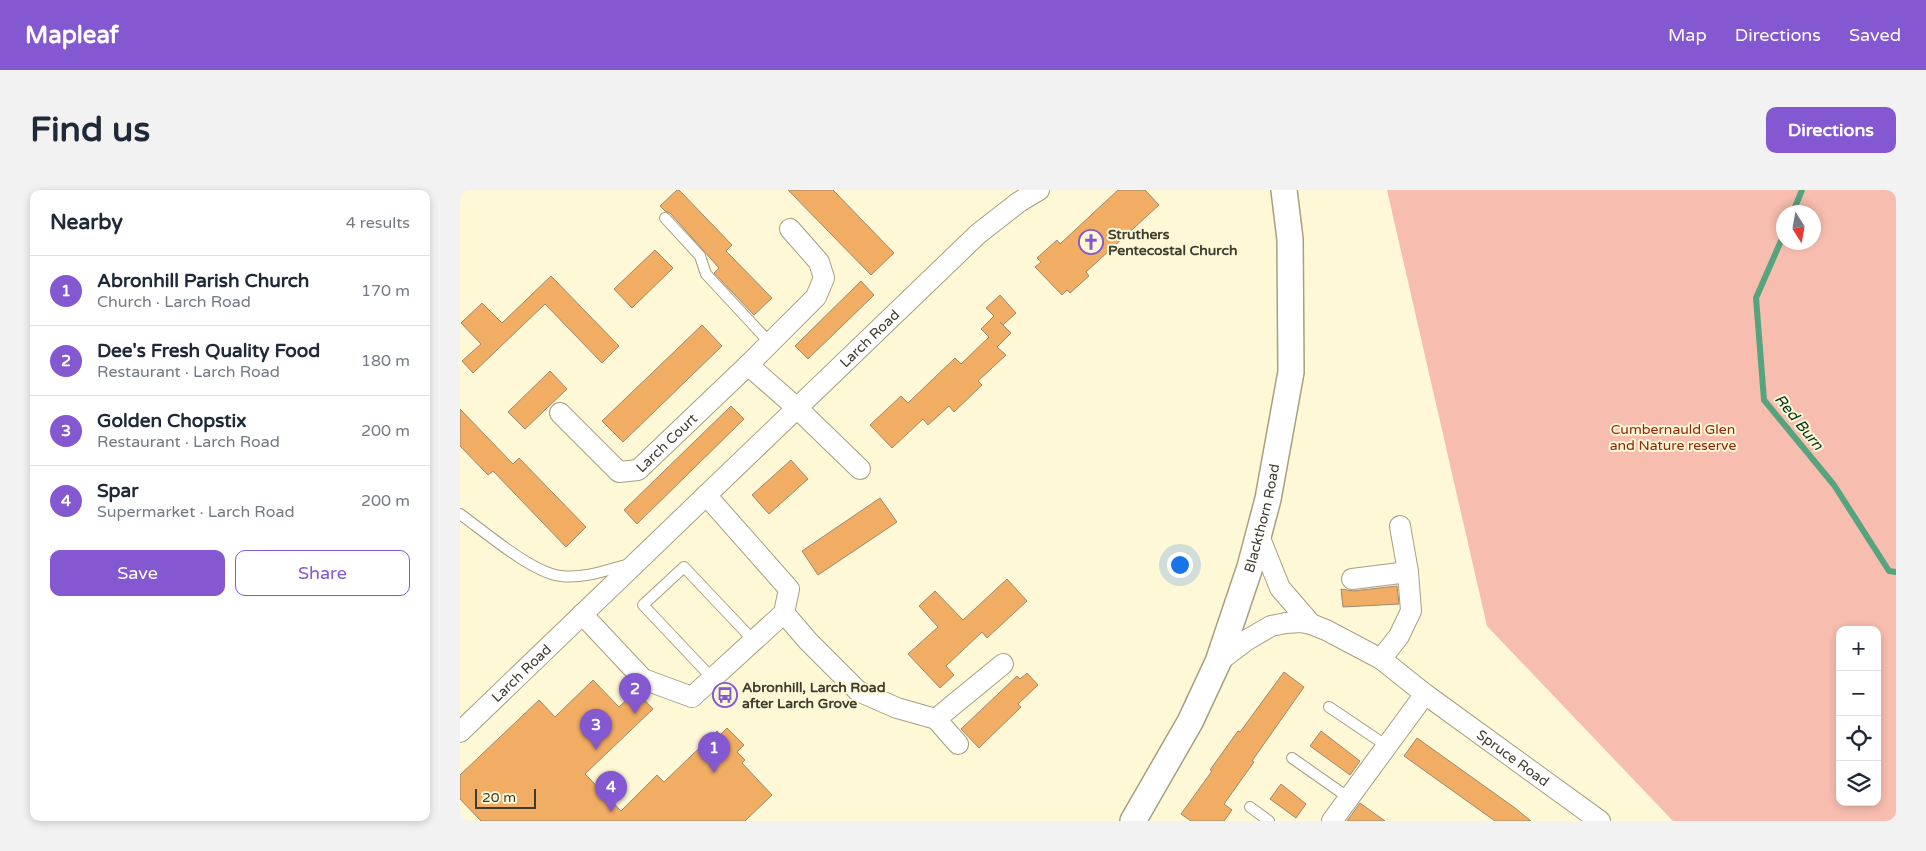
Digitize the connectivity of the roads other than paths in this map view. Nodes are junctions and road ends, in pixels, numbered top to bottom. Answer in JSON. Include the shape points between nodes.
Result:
{"nodes":[{"id":1,"x":1039,"y":190,"type":"edge"},
{"id":2,"x":1284,"y":190,"type":"edge"},
{"id":3,"x":665,"y":218,"type":"dead end"},
{"id":4,"x":790,"y":229,"type":"dead end"},
{"id":5,"x":770,"y":343,"type":"junction"},
{"id":6,"x":748,"y":365,"type":"junction"},
{"id":7,"x":797,"y":408,"type":"junction"},
{"id":8,"x":560,"y":414,"type":"dead end"},
{"id":9,"x":860,"y":469,"type":"dead end"},
{"id":10,"x":706,"y":495,"type":"junction"},
{"id":11,"x":460,"y":514,"type":"edge"},
{"id":12,"x":1400,"y":526,"type":"dead end"},
{"id":13,"x":1259,"y":536,"type":"junction"},
{"id":14,"x":636,"y":562,"type":"junction"},
{"id":15,"x":1408,"y":572,"type":"junction"},
{"id":16,"x":1352,"y":579,"type":"dead end"},
{"id":17,"x":784,"y":613,"type":"junction"},
{"id":18,"x":582,"y":614,"type":"junction"},
{"id":19,"x":1311,"y":624,"type":"junction"},
{"id":20,"x":753,"y":640,"type":"junction"},
{"id":21,"x":1381,"y":659,"type":"junction"},
{"id":22,"x":1218,"y":662,"type":"junction"},
{"id":23,"x":1003,"y":664,"type":"dead end"},
{"id":24,"x":712,"y":678,"type":"junction"},
{"id":25,"x":1425,"y":694,"type":"junction"},
{"id":26,"x":1329,"y":707,"type":"dead end"},
{"id":27,"x":936,"y":719,"type":"junction"},
{"id":28,"x":460,"y":732,"type":"edge"},
{"id":29,"x":958,"y":744,"type":"dead end"},
{"id":30,"x":1386,"y":746,"type":"junction"},
{"id":31,"x":1292,"y":758,"type":"dead end"},
{"id":32,"x":1349,"y":798,"type":"junction"},
{"id":33,"x":1250,"y":807,"type":"dead end"},
{"id":34,"x":1133,"y":821,"type":"edge"},
{"id":35,"x":1269,"y":821,"type":"edge"},
{"id":36,"x":1332,"y":821,"type":"edge"},
{"id":37,"x":1600,"y":821,"type":"edge"}],
"edges":[{"from":1,"to":7,"type":"street","name":"Larch Road","via":[[1018,202],[978,234]]},
{"from":2,"to":13,"type":"street","name":"Blackthorn Road","via":[[1290,239],[1291,372]]},
{"from":3,"to":5,"type":"lane","via":[[700,256],[706,274]]},
{"from":4,"to":5,"type":"street","name":"Larch Court","via":[[819,262],[824,278],[816,297]]},
{"from":5,"to":6,"type":"street","name":"Larch Court"},
{"from":6,"to":7,"type":"street"},
{"from":6,"to":8,"type":"street","name":"Larch Court","via":[[638,470],[619,472]]},
{"from":7,"to":9,"type":"street"},
{"from":7,"to":10,"type":"street","name":"Larch Road"},
{"from":10,"to":14,"type":"street","name":"Larch Road"},
{"from":10,"to":17,"type":"street","via":[[789,589]]},
{"from":11,"to":14,"type":"lane","via":[[529,564],[560,576],[590,574]]},
{"from":12,"to":15,"type":"street"},
{"from":13,"to":19,"type":"street","name":"Spruce Road","via":[[1280,588]]},
{"from":13,"to":22,"type":"street","name":"Blackthorn Road"},
{"from":14,"to":18,"type":"street","name":"Larch Road"},
{"from":15,"to":16,"type":"street"},
{"from":15,"to":21,"type":"street","via":[[1412,611],[1399,636]]},
{"from":17,"to":20,"type":"street"},
{"from":17,"to":27,"type":"street","via":[[858,691],[897,708]]},
{"from":18,"to":24,"type":"street","via":[[643,679],[692,697]]},
{"from":18,"to":28,"type":"street","name":"Larch Road"},
{"from":19,"to":21,"type":"street","name":"Spruce Road"},
{"from":19,"to":22,"type":"street","name":"Spruce Road","via":[[1286,622],[1271,626]]},
{"from":20,"to":24,"type":"street"},
{"from":20,"to":24,"type":"lane","via":[[684,567],[643,605]]},
{"from":21,"to":25,"type":"street","name":"Spruce Road"},
{"from":22,"to":34,"type":"street","name":"Blackthorn Road","via":[[1190,722]]},
{"from":23,"to":27,"type":"street"},
{"from":25,"to":30,"type":"street"},
{"from":25,"to":37,"type":"street","name":"Spruce Road"},
{"from":26,"to":30,"type":"lane"},
{"from":27,"to":29,"type":"street"},
{"from":30,"to":32,"type":"street"},
{"from":31,"to":32,"type":"lane"},
{"from":32,"to":36,"type":"street"},
{"from":33,"to":35,"type":"lane"}]}
